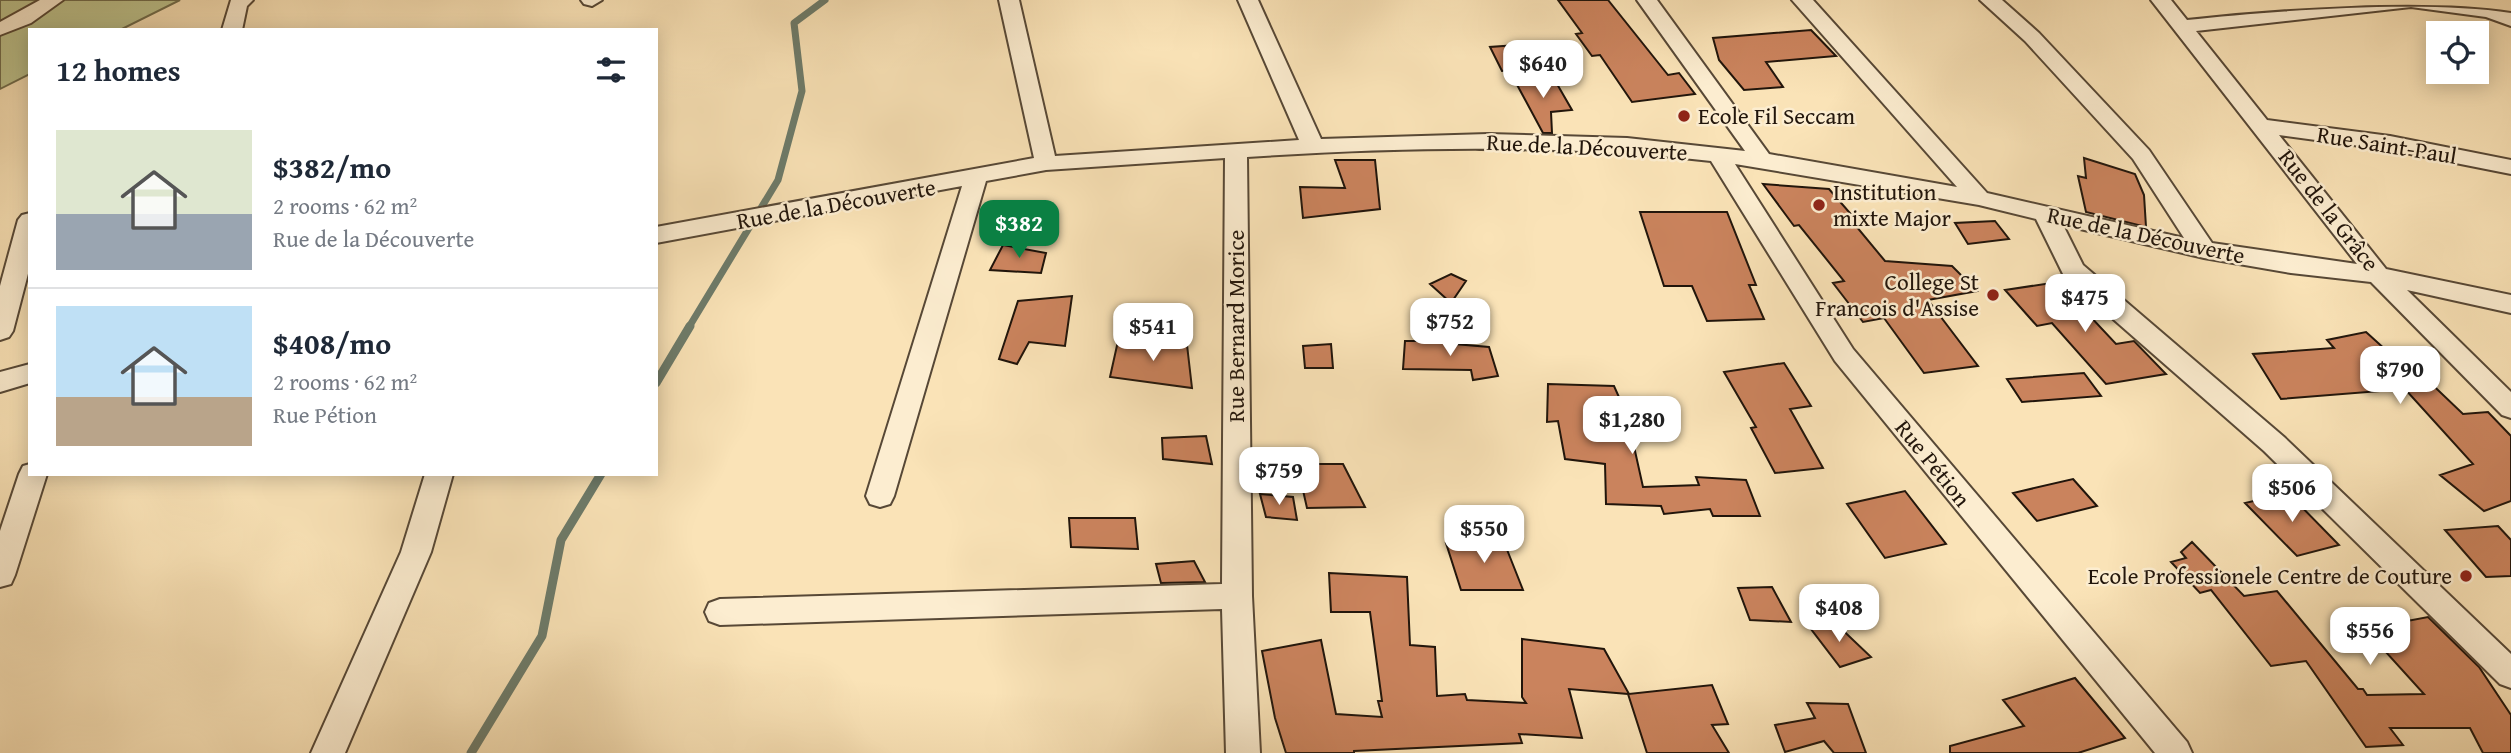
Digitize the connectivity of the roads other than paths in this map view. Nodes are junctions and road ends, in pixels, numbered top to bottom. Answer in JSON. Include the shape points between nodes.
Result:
{"nodes":[{"id":1,"x":53,"y":0,"type":"edge"},
{"id":2,"x":243,"y":0,"type":"edge"},
{"id":3,"x":1009,"y":0,"type":"edge"},
{"id":4,"x":1248,"y":0,"type":"edge"},
{"id":5,"x":1647,"y":0,"type":"edge"},
{"id":6,"x":1802,"y":0,"type":"edge"},
{"id":7,"x":1990,"y":0,"type":"edge"},
{"id":8,"x":2161,"y":0,"type":"edge"},
{"id":9,"x":2494,"y":6,"type":"edge"},
{"id":10,"x":2293,"y":7,"type":"edge"},
{"id":11,"x":2511,"y":20,"type":"edge"},
{"id":12,"x":2183,"y":26,"type":"junction"},
{"id":13,"x":232,"y":28,"type":"edge"},
{"id":14,"x":0,"y":29,"type":"edge"},
{"id":15,"x":2263,"y":126,"type":"junction"},
{"id":16,"x":1313,"y":146,"type":"junction"},
{"id":17,"x":1236,"y":150,"type":"junction"},
{"id":18,"x":1718,"y":154,"type":"junction"},
{"id":19,"x":1762,"y":160,"type":"junction"},
{"id":20,"x":1046,"y":163,"type":"junction"},
{"id":21,"x":2511,"y":167,"type":"edge"},
{"id":22,"x":975,"y":178,"type":"junction"},
{"id":23,"x":1979,"y":198,"type":"junction"},
{"id":24,"x":2045,"y":214,"type":"junction"},
{"id":25,"x":28,"y":227,"type":"edge"},
{"id":26,"x":658,"y":235,"type":"edge"},
{"id":27,"x":2204,"y":250,"type":"junction"},
{"id":28,"x":2378,"y":275,"type":"junction"},
{"id":29,"x":2511,"y":304,"type":"edge"},
{"id":30,"x":0,"y":331,"type":"edge"},
{"id":31,"x":28,"y":374,"type":"edge"},
{"id":32,"x":0,"y":382,"type":"edge"},
{"id":33,"x":2511,"y":408,"type":"edge"},
{"id":34,"x":32,"y":476,"type":"edge"},
{"id":35,"x":438,"y":476,"type":"edge"},
{"id":36,"x":880,"y":496,"type":"dead end"},
{"id":37,"x":0,"y":575,"type":"edge"},
{"id":38,"x":1237,"y":596,"type":"junction"},
{"id":39,"x":720,"y":612,"type":"dead end"},
{"id":40,"x":2511,"y":674,"type":"edge"},
{"id":41,"x":328,"y":753,"type":"edge"},
{"id":42,"x":1242,"y":753,"type":"edge"},
{"id":43,"x":2175,"y":753,"type":"edge"}],
"edges":[{"from":1,"to":14,"type":"street"},
{"from":2,"to":13,"type":"street"},
{"from":3,"to":20,"type":"street"},
{"from":4,"to":16,"type":"street"},
{"from":5,"to":19,"type":"street"},
{"from":6,"to":23,"type":"street"},
{"from":7,"to":27,"type":"street","via":[[2032,37],[2141,155]]},
{"from":8,"to":12,"type":"street","name":"Rue de la Grâce"},
{"from":9,"to":10,"type":"street","via":[[2411,1]]},
{"from":9,"to":11,"type":"street"},
{"from":10,"to":12,"type":"street"},
{"from":12,"to":15,"type":"street","name":"Rue de la Grâce"},
{"from":15,"to":21,"type":"street","name":"Rue Saint-Paul","via":[[2389,143]]},
{"from":15,"to":28,"type":"street","name":"Rue de la Grâce"},
{"from":16,"to":17,"type":"street","name":"Rue de la Découverte"},
{"from":16,"to":18,"type":"street","name":"Rue de la Découverte","via":[[1488,141],[1627,145]]},
{"from":17,"to":20,"type":"street","name":"Rue de la Découverte"},
{"from":17,"to":38,"type":"street","name":"Rue Bernard Morice"},
{"from":18,"to":19,"type":"street","name":"Rue de la Découverte"},
{"from":18,"to":43,"type":"street","name":"Rue Pétion","via":[[1844,355]]},
{"from":19,"to":23,"type":"street","name":"Rue de la Découverte"},
{"from":20,"to":22,"type":"street","name":"Rue de la Découverte"},
{"from":22,"to":26,"type":"street","name":"Rue de la Découverte"},
{"from":22,"to":36,"type":"street","via":[[954,263]]},
{"from":23,"to":24,"type":"street","name":"Rue de la Découverte"},
{"from":24,"to":27,"type":"street","name":"Rue de la Découverte"},
{"from":24,"to":40,"type":"street","via":[[2073,270],[2274,444]]},
{"from":25,"to":30,"type":"street"},
{"from":27,"to":28,"type":"street","name":"Rue de la Découverte"},
{"from":28,"to":29,"type":"street","name":"Rue de la Découverte"},
{"from":28,"to":33,"type":"street","name":"Rue de la Grâce"},
{"from":31,"to":32,"type":"street"},
{"from":34,"to":37,"type":"street"},
{"from":35,"to":41,"type":"street","via":[[416,552]]},
{"from":38,"to":39,"type":"street"},
{"from":38,"to":42,"type":"street","name":"Rue Bernard Morice"}]}
